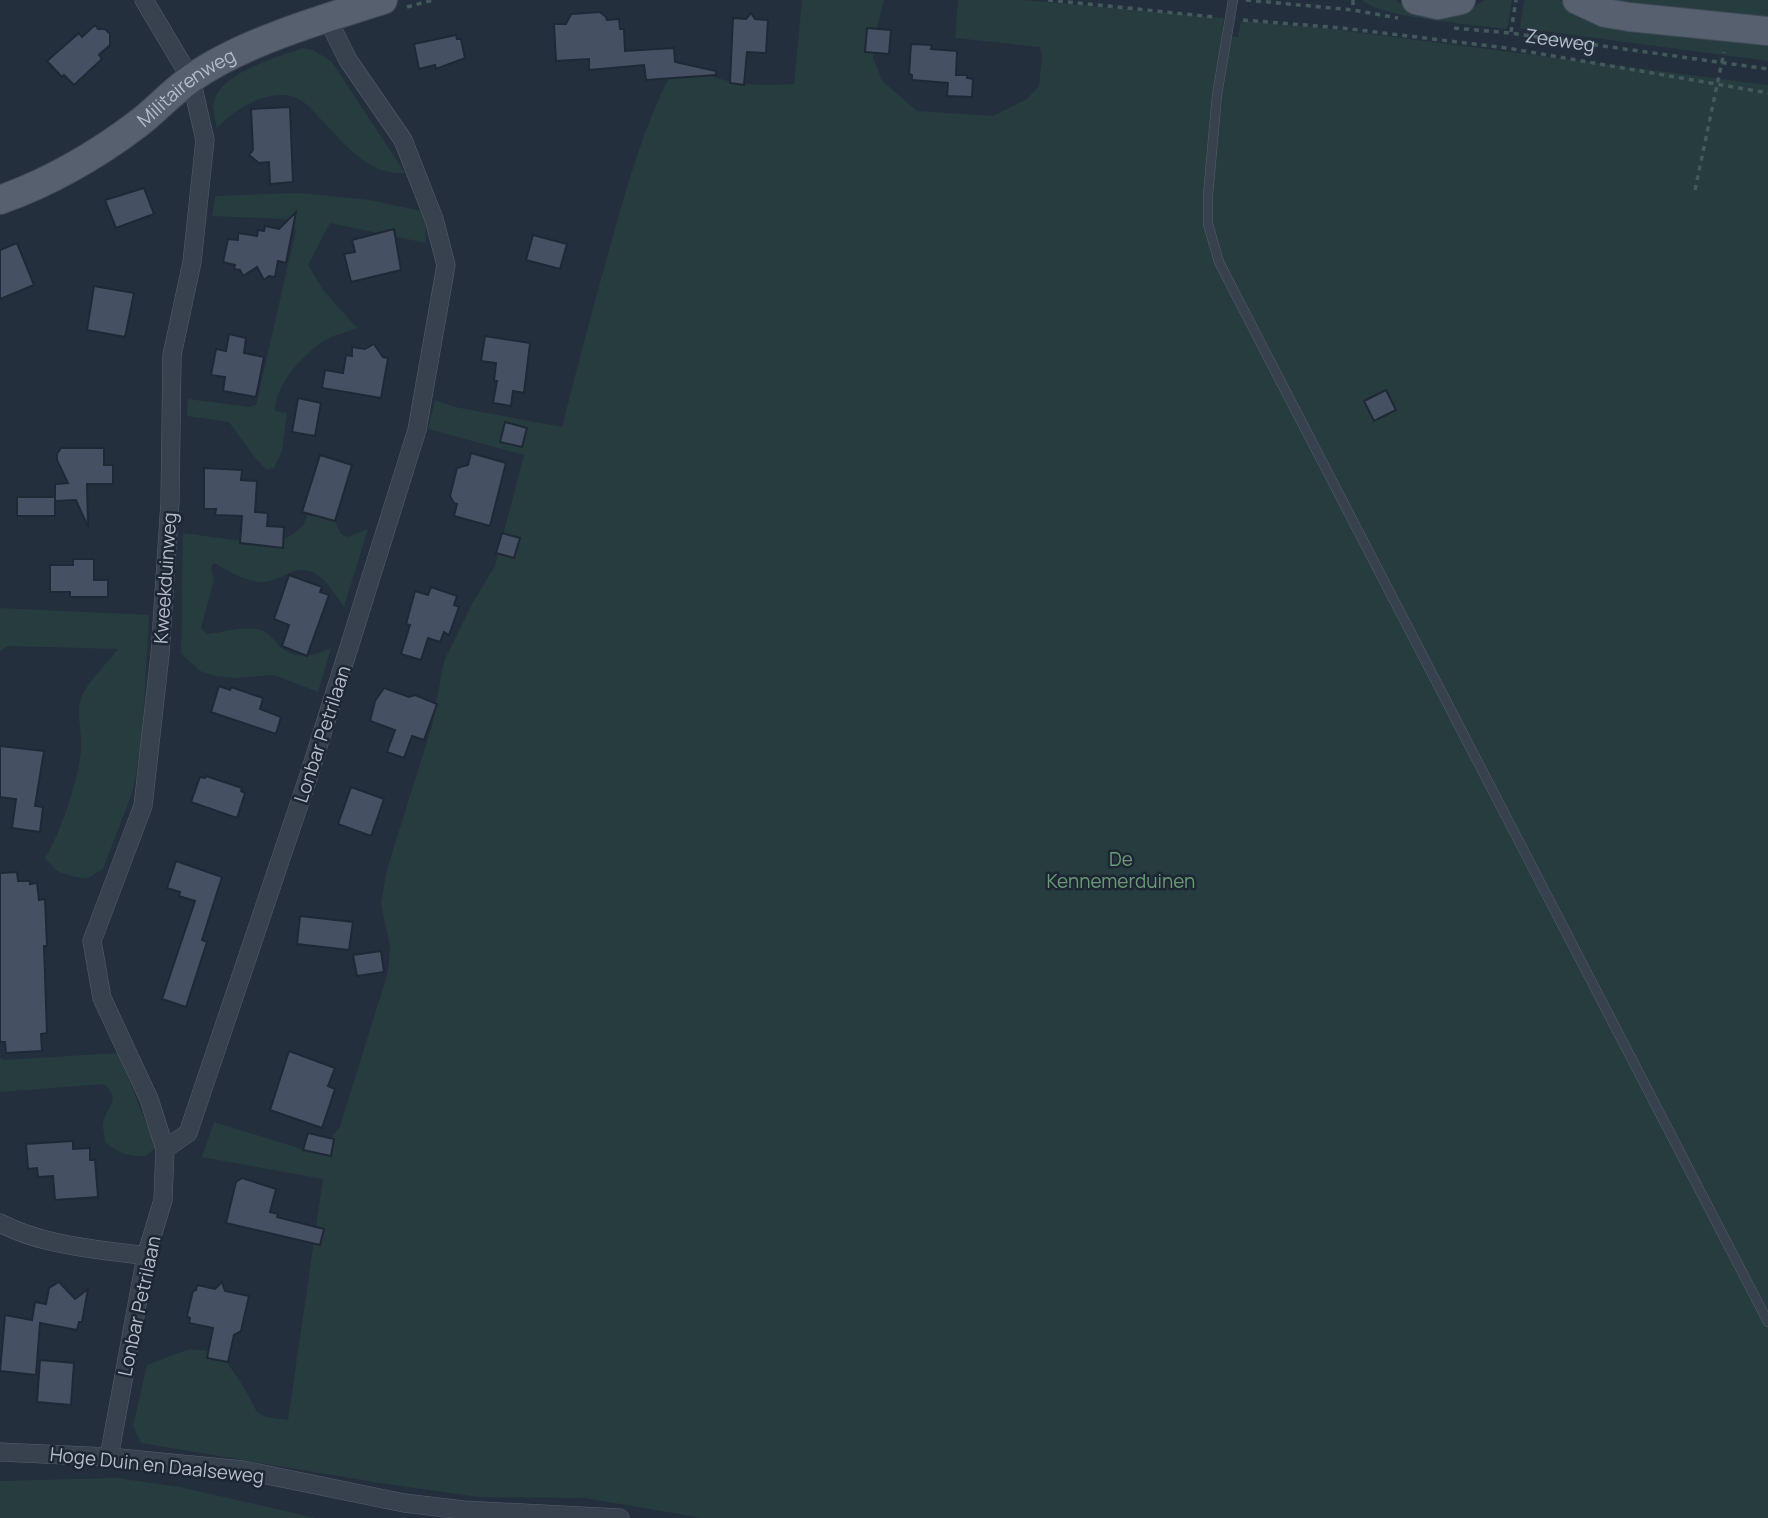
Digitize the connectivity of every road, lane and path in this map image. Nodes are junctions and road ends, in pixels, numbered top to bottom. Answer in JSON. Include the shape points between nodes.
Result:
{"nodes":[{"id":1,"x":144,"y":0,"type":"edge"},
{"id":2,"x":383,"y":0,"type":"edge"},
{"id":3,"x":1048,"y":0,"type":"edge"},
{"id":4,"x":1233,"y":0,"type":"edge"},
{"id":5,"x":1244,"y":0,"type":"edge"},
{"id":6,"x":1353,"y":0,"type":"edge"},
{"id":7,"x":1461,"y":0,"type":"edge"},
{"id":8,"x":1516,"y":0,"type":"edge"},
{"id":9,"x":1577,"y":0,"type":"edge"},
{"id":10,"x":330,"y":9,"type":"edge"},
{"id":11,"x":1353,"y":10,"type":"junction"},
{"id":12,"x":1410,"y":10,"type":"edge"},
{"id":13,"x":1230,"y":19,"type":"junction"},
{"id":14,"x":1442,"y":26,"type":"dead end"},
{"id":15,"x":1728,"y":27,"type":"junction"},
{"id":16,"x":1768,"y":31,"type":"edge"},
{"id":17,"x":1510,"y":33,"type":"junction"},
{"id":18,"x":1721,"y":63,"type":"junction"},
{"id":19,"x":1768,"y":69,"type":"edge"},
{"id":20,"x":188,"y":72,"type":"junction"},
{"id":21,"x":1718,"y":85,"type":"junction"},
{"id":22,"x":1768,"y":93,"type":"edge"},
{"id":23,"x":0,"y":183,"type":"edge"},
{"id":24,"x":1695,"y":190,"type":"dead end"},
{"id":25,"x":0,"y":200,"type":"edge"},
{"id":26,"x":165,"y":1149,"type":"junction"},
{"id":27,"x":0,"y":1223,"type":"edge"},
{"id":28,"x":146,"y":1256,"type":"junction"},
{"id":29,"x":1768,"y":1322,"type":"edge"},
{"id":30,"x":0,"y":1452,"type":"edge"},
{"id":31,"x":109,"y":1457,"type":"junction"},
{"id":32,"x":620,"y":1518,"type":"edge"}],
"edges":[{"from":1,"to":20,"type":"street","name":"Kweekduinweg"},
{"from":2,"to":10,"type":"main road","name":"Militairenweg"},
{"from":3,"to":13,"type":"path"},
{"from":4,"to":13,"type":"lane"},
{"from":5,"to":11,"type":"path"},
{"from":6,"to":11,"type":"path"},
{"from":7,"to":12,"type":"main road"},
{"from":8,"to":17,"type":"path"},
{"from":9,"to":15,"type":"main road","name":"Zeeweg","via":[[1605,13]]},
{"from":10,"to":20,"type":"main road","name":"Militairenweg","via":[[224,40]]},
{"from":10,"to":26,"type":"street","name":"Lonbar Petrilaan","via":[[331,26],[348,60],[403,140],[434,219],[446,265],[417,430],[309,775],[188,1132]]},
{"from":11,"to":12,"type":"path"},
{"from":13,"to":21,"type":"path","via":[[1507,48]]},
{"from":13,"to":29,"type":"lane","via":[[1208,195],[1208,224],[1219,262]]},
{"from":14,"to":17,"type":"path","name":"Zeeweg"},
{"from":15,"to":16,"type":"main road","name":"Zeeweg"},
{"from":15,"to":18,"type":"path"},
{"from":17,"to":18,"type":"path","name":"Zeeweg"},
{"from":18,"to":19,"type":"path","name":"Zeeweg"},
{"from":18,"to":21,"type":"path"},
{"from":20,"to":23,"type":"main road","name":"Militairenweg","via":[[36,169]]},
{"from":20,"to":25,"type":"main road","name":"Militairenweg","via":[[138,124],[70,169]]},
{"from":20,"to":26,"type":"street","name":"Kweekduinweg","via":[[205,140],[192,262],[172,355],[170,502],[160,654],[143,806],[92,941],[102,998],[149,1099]]},
{"from":21,"to":22,"type":"path"},
{"from":21,"to":24,"type":"path"},
{"from":26,"to":28,"type":"street","name":"Lonbar Petrilaan","via":[[163,1200]]},
{"from":27,"to":28,"type":"street","via":[[66,1244]]},
{"from":28,"to":31,"type":"street","name":"Lonbar Petrilaan"},
{"from":30,"to":31,"type":"street","name":"Hoge Duin en Daalseweg"},
{"from":31,"to":32,"type":"street","name":"Hoge Duin en Daalseweg","via":[[243,1470],[416,1505]]}]}
